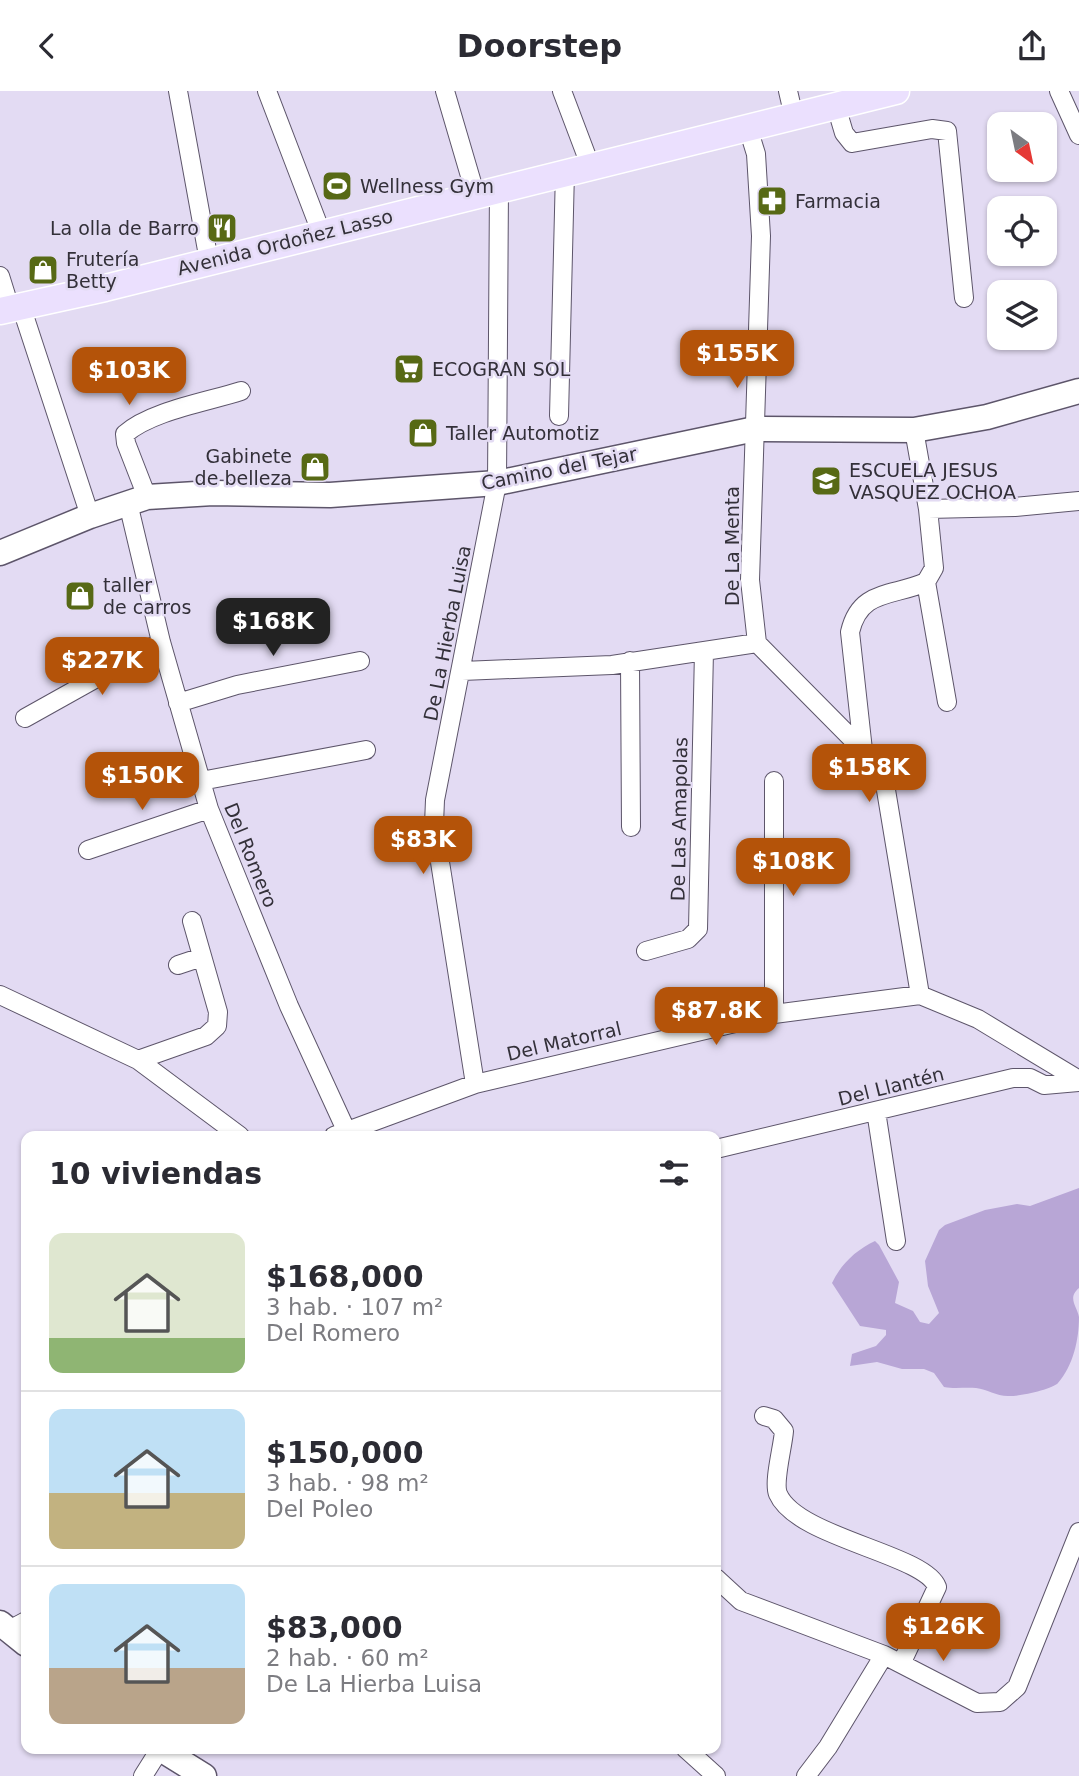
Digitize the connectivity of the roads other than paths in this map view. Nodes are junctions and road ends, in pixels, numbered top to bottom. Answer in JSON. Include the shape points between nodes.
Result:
{"nodes":[{"id":1,"x":178,"y":91,"type":"edge"},
{"id":2,"x":267,"y":91,"type":"edge"},
{"id":3,"x":445,"y":91,"type":"edge"},
{"id":4,"x":562,"y":91,"type":"edge"},
{"id":5,"x":788,"y":91,"type":"edge"},
{"id":6,"x":895,"y":91,"type":"edge"},
{"id":7,"x":1059,"y":91,"type":"edge"},
{"id":8,"x":836,"y":106,"type":"junction"},
{"id":9,"x":794,"y":117,"type":"junction"},
{"id":10,"x":748,"y":128,"type":"junction"},
{"id":11,"x":1079,"y":135,"type":"edge"},
{"id":12,"x":577,"y":168,"type":"junction"},
{"id":13,"x":487,"y":190,"type":"junction"},
{"id":14,"x":321,"y":232,"type":"junction"},
{"id":15,"x":209,"y":261,"type":"junction"},
{"id":16,"x":0,"y":276,"type":"edge"},
{"id":17,"x":964,"y":298,"type":"dead end"},
{"id":18,"x":10,"y":308,"type":"edge"},
{"id":19,"x":241,"y":391,"type":"dead end"},
{"id":20,"x":1079,"y":391,"type":"edge"},
{"id":21,"x":558,"y":416,"type":"dead end"},
{"id":22,"x":755,"y":429,"type":"junction"},
{"id":23,"x":914,"y":430,"type":"junction"},
{"id":24,"x":497,"y":483,"type":"junction"},
{"id":25,"x":137,"y":500,"type":"junction"},
{"id":26,"x":1079,"y":501,"type":"edge"},
{"id":27,"x":928,"y":509,"type":"junction"},
{"id":28,"x":90,"y":516,"type":"junction"},
{"id":29,"x":0,"y":553,"type":"edge"},
{"id":30,"x":926,"y":582,"type":"junction"},
{"id":31,"x":161,"y":642,"type":"junction"},
{"id":32,"x":757,"y":643,"type":"junction"},
{"id":33,"x":704,"y":651,"type":"junction"},
{"id":34,"x":360,"y":661,"type":"dead end"},
{"id":35,"x":630,"y":661,"type":"junction"},
{"id":36,"x":462,"y":671,"type":"junction"},
{"id":37,"x":178,"y":702,"type":"junction"},
{"id":38,"x":947,"y":702,"type":"dead end"},
{"id":39,"x":25,"y":718,"type":"dead end"},
{"id":40,"x":366,"y":750,"type":"dead end"},
{"id":41,"x":863,"y":750,"type":"junction"},
{"id":42,"x":201,"y":781,"type":"junction"},
{"id":43,"x":774,"y":781,"type":"dead end"},
{"id":44,"x":209,"y":809,"type":"junction"},
{"id":45,"x":632,"y":827,"type":"dead end"},
{"id":46,"x":88,"y":850,"type":"dead end"},
{"id":47,"x":192,"y":921,"type":"dead end"},
{"id":48,"x":646,"y":951,"type":"dead end"},
{"id":49,"x":202,"y":957,"type":"junction"},
{"id":50,"x":178,"y":965,"type":"dead end"},
{"id":51,"x":0,"y":995,"type":"edge"},
{"id":52,"x":920,"y":995,"type":"junction"},
{"id":53,"x":774,"y":1014,"type":"junction"},
{"id":54,"x":138,"y":1061,"type":"junction"},
{"id":55,"x":1078,"y":1081,"type":"edge"},
{"id":56,"x":475,"y":1084,"type":"junction"},
{"id":57,"x":876,"y":1111,"type":"junction"},
{"id":58,"x":233,"y":1131,"type":"edge"},
{"id":59,"x":339,"y":1131,"type":"edge"},
{"id":60,"x":346,"y":1131,"type":"edge"},
{"id":61,"x":721,"y":1148,"type":"edge"},
{"id":62,"x":896,"y":1241,"type":"dead end"},
{"id":63,"x":764,"y":1416,"type":"dead end"},
{"id":64,"x":1079,"y":1532,"type":"edge"},
{"id":65,"x":721,"y":1583,"type":"edge"},
{"id":66,"x":884,"y":1655,"type":"junction"},
{"id":67,"x":902,"y":1662,"type":"junction"},
{"id":68,"x":157,"y":1754,"type":"edge"},
{"id":69,"x":168,"y":1754,"type":"edge"},
{"id":70,"x":692,"y":1754,"type":"edge"},
{"id":71,"x":143,"y":1776,"type":"edge"},
{"id":72,"x":204,"y":1776,"type":"edge"},
{"id":73,"x":716,"y":1776,"type":"edge"},
{"id":74,"x":806,"y":1776,"type":"edge"}],
"edges":[{"from":1,"to":15,"type":"street"},
{"from":2,"to":14,"type":"street"},
{"from":3,"to":13,"type":"street","name":"De La Hierba Luisa"},
{"from":4,"to":12,"type":"street"},
{"from":5,"to":9,"type":"street"},
{"from":6,"to":8,"type":"main road","name":"Avenida Ordoñez Lasso"},
{"from":7,"to":11,"type":"street"},
{"from":8,"to":9,"type":"main road","name":"Avenida Ordoñez Lasso"},
{"from":8,"to":17,"type":"street","via":[[852,143],[932,129],[947,131]]},
{"from":9,"to":10,"type":"main road","name":"Avenida Ordoñez Lasso"},
{"from":10,"to":12,"type":"main road","name":"Avenida Ordoñez Lasso"},
{"from":10,"to":22,"type":"street","name":"De La Menta","via":[[757,154],[761,236]]},
{"from":12,"to":13,"type":"main road","name":"Avenida Ordoñez Lasso"},
{"from":12,"to":21,"type":"street"},
{"from":13,"to":14,"type":"main road","name":"Avenida Ordoñez Lasso"},
{"from":13,"to":24,"type":"street","name":"De La Hierba Luisa"},
{"from":14,"to":15,"type":"main road","name":"Avenida Ordoñez Lasso"},
{"from":15,"to":18,"type":"main road","name":"Avenida Ordoñez Lasso"},
{"from":16,"to":18,"type":"street"},
{"from":18,"to":28,"type":"street"},
{"from":19,"to":25,"type":"street","name":"Del Romero","via":[[135,425],[125,434]]},
{"from":20,"to":23,"type":"street","name":"Camino del Tejar","via":[[987,417]]},
{"from":22,"to":23,"type":"street","name":"Camino del Tejar"},
{"from":22,"to":24,"type":"street","name":"Camino del Tejar"},
{"from":22,"to":32,"type":"street","name":"De La Menta","via":[[750,580]]},
{"from":23,"to":27,"type":"street"},
{"from":24,"to":25,"type":"street","name":"Camino del Tejar","via":[[330,495],[214,492]]},
{"from":24,"to":36,"type":"street","name":"De La Hierba Luisa"},
{"from":25,"to":28,"type":"street","name":"Camino del Tejar"},
{"from":25,"to":31,"type":"street","name":"Del Romero"},
{"from":26,"to":27,"type":"street"},
{"from":27,"to":30,"type":"street","via":[[934,568]]},
{"from":28,"to":29,"type":"street","name":"Camino del Tejar"},
{"from":30,"to":38,"type":"street"},
{"from":30,"to":41,"type":"street","via":[[881,595],[854,614],[850,632]]},
{"from":31,"to":37,"type":"street","name":"Del Romero"},
{"from":31,"to":39,"type":"street"},
{"from":32,"to":33,"type":"street"},
{"from":32,"to":41,"type":"street"},
{"from":33,"to":35,"type":"street"},
{"from":33,"to":48,"type":"street","name":"De Las Amapolas","via":[[698,929],[688,939]]},
{"from":34,"to":37,"type":"street","via":[[237,685]]},
{"from":35,"to":36,"type":"street"},
{"from":35,"to":45,"type":"street"},
{"from":36,"to":56,"type":"street","name":"De La Hierba Luisa","via":[[434,824]]},
{"from":37,"to":42,"type":"street","name":"Del Romero"},
{"from":40,"to":42,"type":"street"},
{"from":41,"to":52,"type":"street","via":[[885,784]]},
{"from":42,"to":44,"type":"street","name":"Del Romero"},
{"from":43,"to":53,"type":"street"},
{"from":44,"to":46,"type":"street"},
{"from":44,"to":59,"type":"street","name":"Del Romero"},
{"from":47,"to":49,"type":"street"},
{"from":49,"to":50,"type":"street"},
{"from":49,"to":54,"type":"street","via":[[218,1012],[217,1026],[206,1035]]},
{"from":51,"to":54,"type":"street"},
{"from":52,"to":53,"type":"street","name":"Del Matorral"},
{"from":52,"to":55,"type":"street","name":"Del Matorral","via":[[978,1019]]},
{"from":53,"to":56,"type":"street","name":"Del Matorral"},
{"from":54,"to":58,"type":"street"},
{"from":55,"to":57,"type":"street","name":"Del Llantén","via":[[1044,1085],[1030,1078],[1013,1078]]},
{"from":56,"to":60,"type":"street","name":"Del Matorral"},
{"from":57,"to":61,"type":"street","name":"Del Llantén"},
{"from":57,"to":62,"type":"street"},
{"from":63,"to":67,"type":"street","via":[[784,1430],[777,1486],[783,1502],[841,1538],[933,1578],[937,1587]]},
{"from":64,"to":67,"type":"street","via":[[1017,1686],[1000,1702],[977,1703]]},
{"from":65,"to":66,"type":"street","via":[[741,1601]]},
{"from":66,"to":67,"type":"street"},
{"from":66,"to":74,"type":"street"},
{"from":68,"to":71,"type":"street"},
{"from":69,"to":72,"type":"street"},
{"from":70,"to":73,"type":"street"}]}
